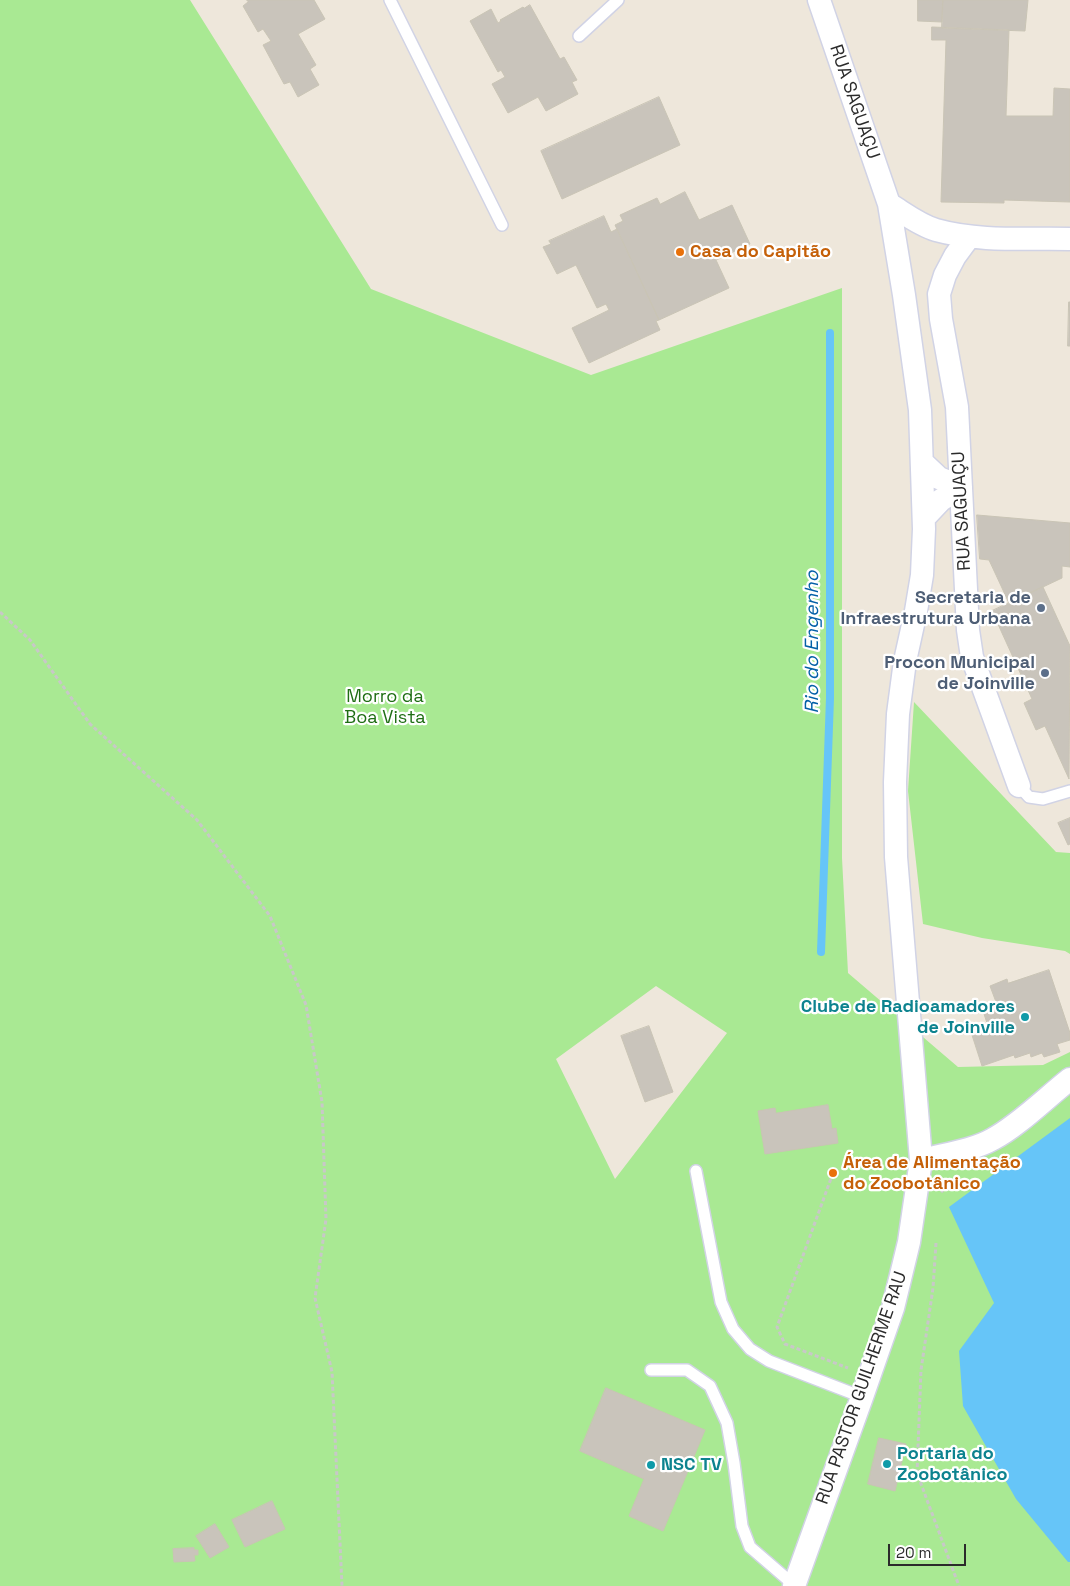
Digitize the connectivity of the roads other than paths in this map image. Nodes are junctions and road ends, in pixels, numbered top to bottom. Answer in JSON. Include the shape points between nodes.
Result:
{"nodes":[{"id":1,"x":390,"y":0,"type":"edge"},
{"id":2,"x":618,"y":0,"type":"edge"},
{"id":3,"x":819,"y":0,"type":"edge"},
{"id":4,"x":579,"y":36,"type":"dead end"},
{"id":5,"x":889,"y":204,"type":"junction"},
{"id":6,"x":502,"y":224,"type":"dead end"},
{"id":7,"x":969,"y":236,"type":"junction"},
{"id":8,"x":1070,"y":239,"type":"edge"},
{"id":9,"x":941,"y":319,"type":"junction"},
{"id":10,"x":909,"y":326,"type":"junction"},
{"id":11,"x":922,"y":462,"type":"junction"},
{"id":12,"x":962,"y":487,"type":"junction"},
{"id":13,"x":924,"y":518,"type":"junction"},
{"id":14,"x":1019,"y":786,"type":"joint"},
{"id":15,"x":1070,"y":790,"type":"edge"},
{"id":16,"x":1070,"y":1079,"type":"edge"},
{"id":17,"x":921,"y":1160,"type":"junction"},
{"id":18,"x":696,"y":1171,"type":"dead end"},
{"id":19,"x":651,"y":1370,"type":"dead end"},
{"id":20,"x":862,"y":1397,"type":"junction"},
{"id":21,"x":794,"y":1585,"type":"edge"}],
"edges":[{"from":1,"to":6,"type":"lane"},
{"from":2,"to":4,"type":"lane"},
{"from":3,"to":5,"type":"street","name":"RUA SAGUAÇU"},
{"from":5,"to":7,"type":"street","via":[[935,229]]},
{"from":5,"to":10,"type":"street","name":"RUA PASTOR GUILHERME RAU"},
{"from":7,"to":8,"type":"street"},
{"from":7,"to":9,"type":"street","name":"RUA SAGUAÇU","via":[[945,275],[939,294]]},
{"from":9,"to":10,"type":"street"},
{"from":9,"to":12,"type":"street","name":"RUA SAGUAÇU","via":[[956,407]]},
{"from":10,"to":11,"type":"street","name":"RUA PASTOR GUILHERME RAU","via":[[920,410]]},
{"from":11,"to":12,"type":"street","via":[[939,478]]},
{"from":11,"to":13,"type":"street","name":"RUA PASTOR GUILHERME RAU"},
{"from":12,"to":13,"type":"street","via":[[941,500]]},
{"from":12,"to":14,"type":"street","name":"RUA SAGUAÇU","via":[[972,658]]},
{"from":13,"to":17,"type":"street","name":"RUA PASTOR GUILHERME RAU","via":[[922,575],[898,714],[895,782],[896,857]]},
{"from":14,"to":15,"type":"lane","via":[[1029,797],[1043,799]]},
{"from":16,"to":17,"type":"street","via":[[992,1140]]},
{"from":17,"to":20,"type":"street","name":"RUA PASTOR GUILHERME RAU","via":[[909,1242],[893,1308]]},
{"from":18,"to":20,"type":"lane","via":[[722,1302],[733,1329],[750,1348],[769,1361]]},
{"from":19,"to":21,"type":"lane","via":[[687,1370],[710,1386],[727,1423],[742,1526],[750,1547]]},
{"from":20,"to":21,"type":"street","name":"RUA PASTOR GUILHERME RAU"}]}
